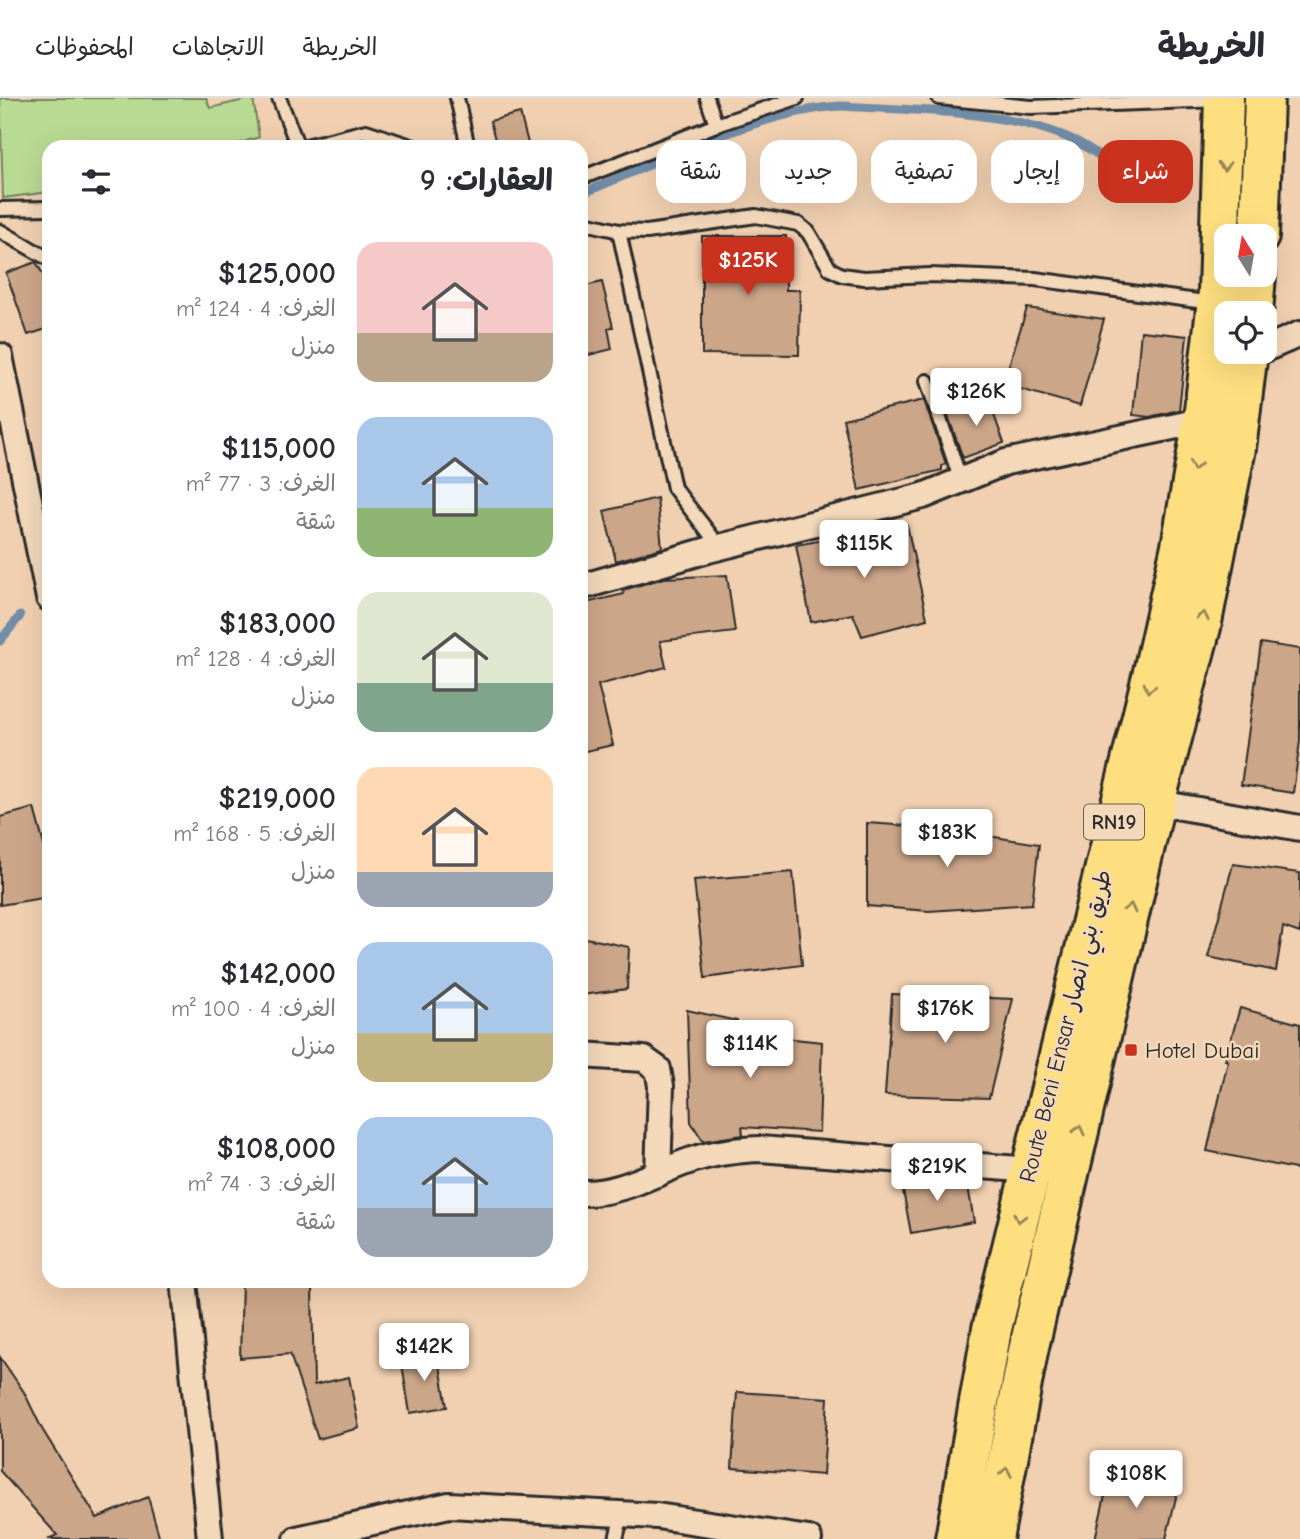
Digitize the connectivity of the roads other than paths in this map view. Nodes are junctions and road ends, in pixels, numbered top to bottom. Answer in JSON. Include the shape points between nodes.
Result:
{"nodes":[{"id":1,"x":279,"y":98,"type":"edge"},
{"id":2,"x":457,"y":98,"type":"edge"},
{"id":3,"x":707,"y":98,"type":"edge"},
{"id":4,"x":797,"y":98,"type":"edge"},
{"id":5,"x":939,"y":98,"type":"edge"},
{"id":6,"x":1264,"y":98,"type":"edge"},
{"id":7,"x":1224,"y":99,"type":"edge"},
{"id":8,"x":1029,"y":103,"type":"edge"},
{"id":9,"x":716,"y":125,"type":"junction"},
{"id":10,"x":297,"y":140,"type":"edge"},
{"id":11,"x":329,"y":140,"type":"edge"},
{"id":12,"x":393,"y":140,"type":"edge"},
{"id":13,"x":466,"y":140,"type":"edge"},
{"id":14,"x":588,"y":175,"type":"edge"},
{"id":15,"x":42,"y":208,"type":"edge"},
{"id":16,"x":0,"y":209,"type":"edge"},
{"id":17,"x":588,"y":224,"type":"edge"},
{"id":18,"x":1259,"y":224,"type":"edge"},
{"id":19,"x":0,"y":231,"type":"edge"},
{"id":20,"x":619,"y":231,"type":"junction"},
{"id":21,"x":42,"y":255,"type":"edge"},
{"id":22,"x":1216,"y":301,"type":"edge"},
{"id":23,"x":1214,"y":304,"type":"edge"},
{"id":24,"x":1300,"y":334,"type":"edge"},
{"id":25,"x":1277,"y":343,"type":"edge"},
{"id":26,"x":0,"y":356,"type":"edge"},
{"id":27,"x":1219,"y":364,"type":"edge"},
{"id":28,"x":1249,"y":364,"type":"edge"},
{"id":29,"x":927,"y":381,"type":"dead end"},
{"id":30,"x":1222,"y":417,"type":"junction"},
{"id":31,"x":961,"y":481,"type":"junction"},
{"id":32,"x":720,"y":547,"type":"junction"},
{"id":33,"x":42,"y":563,"type":"edge"},
{"id":34,"x":588,"y":585,"type":"edge"},
{"id":35,"x":1138,"y":799,"type":"junction"},
{"id":36,"x":1300,"y":828,"type":"edge"},
{"id":37,"x":588,"y":1055,"type":"edge"},
{"id":38,"x":1031,"y":1170,"type":"junction"},
{"id":39,"x":1070,"y":1173,"type":"junction"},
{"id":40,"x":658,"y":1174,"type":"junction"},
{"id":41,"x":588,"y":1192,"type":"edge"},
{"id":42,"x":185,"y":1288,"type":"edge"},
{"id":43,"x":622,"y":1514,"type":"junction"},
{"id":44,"x":210,"y":1539,"type":"edge"},
{"id":45,"x":297,"y":1539,"type":"edge"},
{"id":46,"x":616,"y":1539,"type":"edge"},
{"id":47,"x":809,"y":1539,"type":"edge"},
{"id":48,"x":955,"y":1539,"type":"edge"},
{"id":49,"x":993,"y":1539,"type":"edge"}],
"edges":[{"from":1,"to":10,"type":"lane"},
{"from":2,"to":13,"type":"lane"},
{"from":3,"to":9,"type":"lane"},
{"from":4,"to":9,"type":"lane"},
{"from":5,"to":8,"type":"lane"},
{"from":6,"to":18,"type":"highway"},
{"from":7,"to":8,"type":"lane"},
{"from":7,"to":22,"type":"highway","name":"Route Beni Ensar طريق بني انصار","number":"RN19","one_way":true},
{"from":9,"to":14,"type":"lane"},
{"from":11,"to":12,"type":"lane","via":[[366,131]]},
{"from":15,"to":16,"type":"lane"},
{"from":17,"to":20,"type":"lane"},
{"from":19,"to":21,"type":"lane"},
{"from":20,"to":23,"type":"lane","via":[[676,229],[756,216],[798,224],[808,232],[830,269],[842,275],[1035,279]]},
{"from":20,"to":32,"type":"lane","via":[[671,479],[686,506]]},
{"from":24,"to":25,"type":"street"},
{"from":26,"to":33,"type":"street"},
{"from":27,"to":30,"type":"highway","name":"Route Beni Ensar طريق بني انصار","number":"RN19"},
{"from":28,"to":30,"type":"highway","name":"Route Beni Ensar طريق بني انصار","number":"RN19"},
{"from":29,"to":31,"type":"lane"},
{"from":30,"to":31,"type":"street","via":[[1006,462]]},
{"from":30,"to":35,"type":"highway","name":"Route Beni Ensar طريق بني انصار","number":"RN19","via":[[1181,546]]},
{"from":31,"to":32,"type":"street","via":[[923,496]]},
{"from":32,"to":34,"type":"street"},
{"from":35,"to":36,"type":"street"},
{"from":35,"to":38,"type":"highway","name":"Route Beni Ensar طريق بني انصار","number":"RN19"},
{"from":39,"to":35,"type":"highway","name":"Route Beni Ensar طريق بني انصار","number":"RN19","one_way":true},
{"from":37,"to":40,"type":"street","via":[[643,1059],[657,1069],[661,1086]]},
{"from":38,"to":39,"type":"street"},
{"from":38,"to":40,"type":"street","via":[[760,1149],[715,1153]]},
{"from":38,"to":48,"type":"highway","name":"Route Beni Ensar طريق بني انصار","number":"RN19","one_way":true,"via":[[992,1329]]},
{"from":49,"to":39,"type":"highway","name":"Route Beni Ensar طريق بني انصار","number":"RN19","one_way":true,"via":[[1028,1351]]},
{"from":40,"to":41,"type":"street","via":[[614,1190]]},
{"from":42,"to":44,"type":"street"},
{"from":43,"to":45,"type":"street","via":[[449,1505]]},
{"from":43,"to":46,"type":"lane"},
{"from":43,"to":47,"type":"street"}]}
